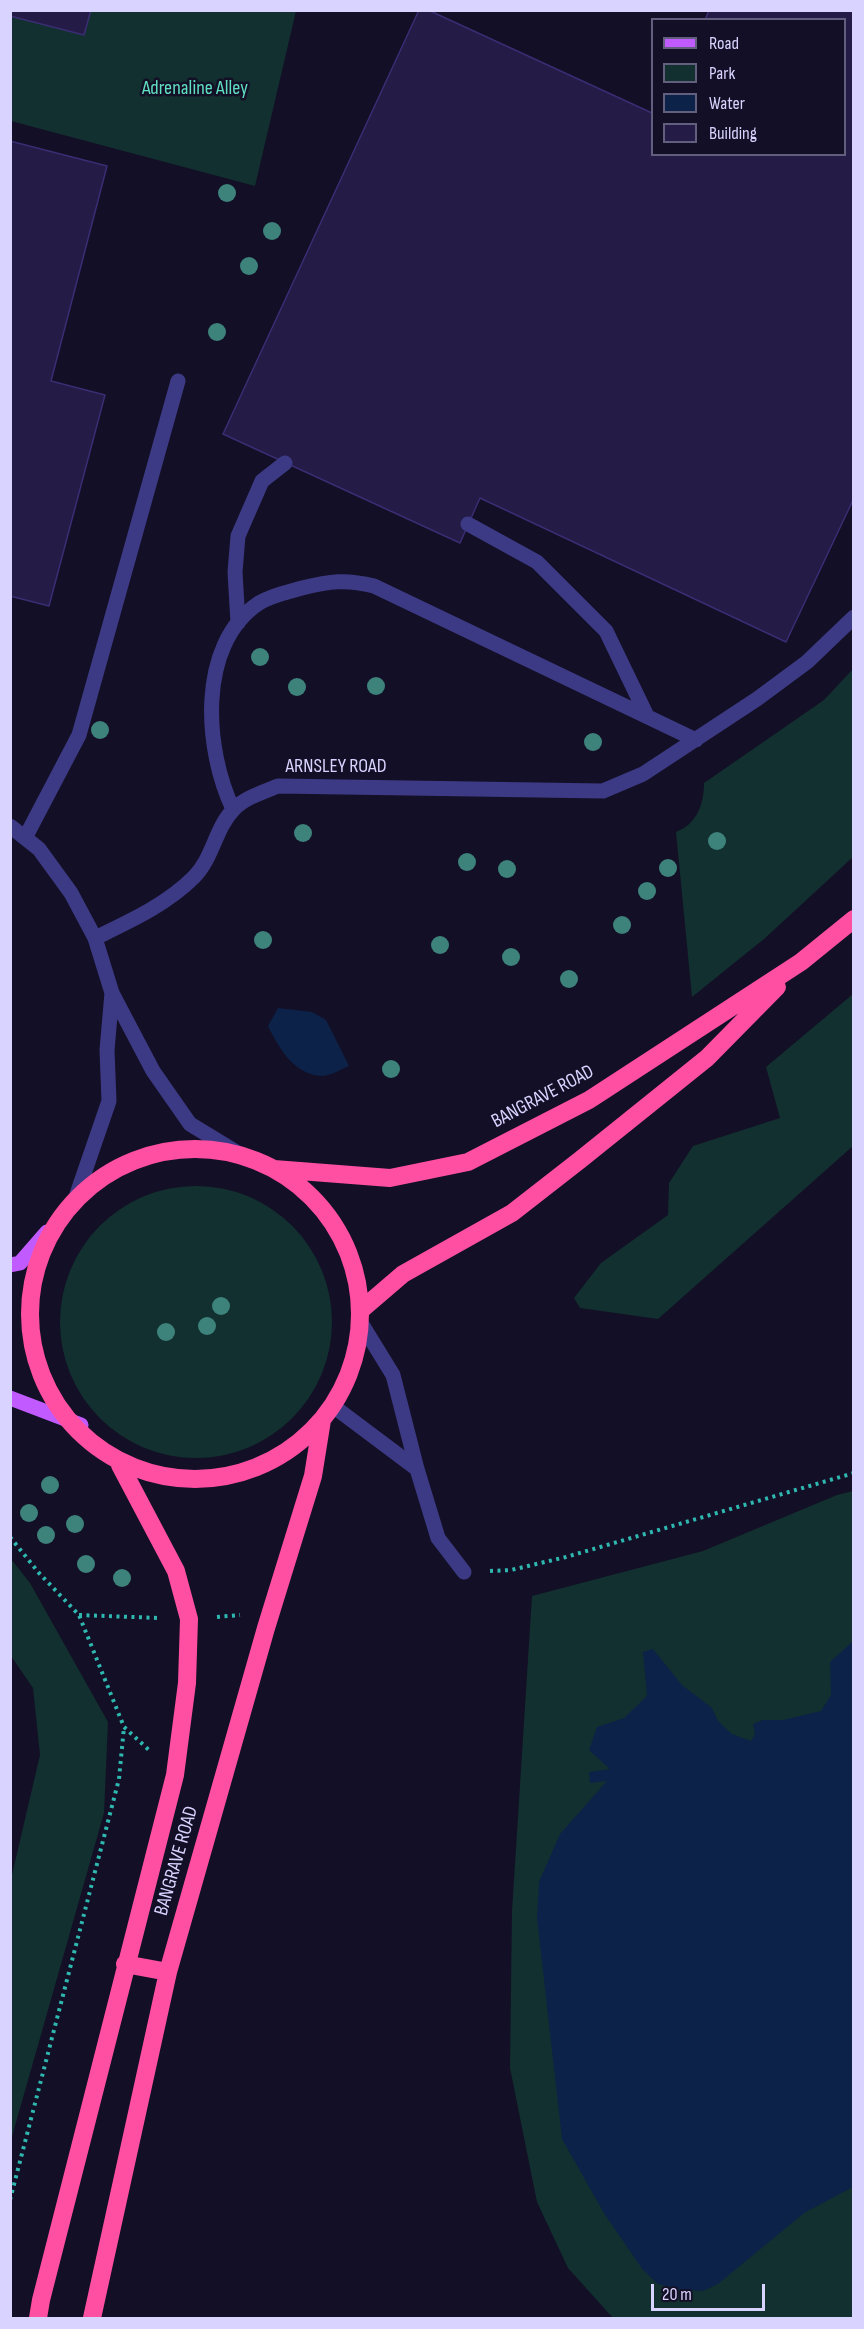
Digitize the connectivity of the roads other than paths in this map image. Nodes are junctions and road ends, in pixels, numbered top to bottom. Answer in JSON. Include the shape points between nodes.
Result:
{"nodes":[{"id":1,"x":178,"y":381,"type":"dead end"},
{"id":2,"x":285,"y":463,"type":"dead end"},
{"id":3,"x":468,"y":525,"type":"dead end"},
{"id":4,"x":854,"y":617,"type":"edge"},
{"id":5,"x":238,"y":623,"type":"junction"},
{"id":6,"x":647,"y":716,"type":"junction"},
{"id":7,"x":696,"y":740,"type":"junction"},
{"id":8,"x":233,"y":809,"type":"junction"},
{"id":9,"x":10,"y":826,"type":"edge"},
{"id":10,"x":25,"y":838,"type":"junction"},
{"id":11,"x":854,"y":919,"type":"edge"},
{"id":12,"x":95,"y":938,"type":"junction"},
{"id":13,"x":801,"y":962,"type":"junction"},
{"id":14,"x":112,"y":993,"type":"junction"},
{"id":15,"x":241,"y":1155,"type":"junction"},
{"id":16,"x":274,"y":1169,"type":"junction"},
{"id":17,"x":77,"y":1194,"type":"junction"},
{"id":18,"x":47,"y":1232,"type":"junction"},
{"id":19,"x":10,"y":1266,"type":"edge"},
{"id":20,"x":361,"y":1316,"type":"junction"},
{"id":21,"x":10,"y":1398,"type":"edge"},
{"id":22,"x":328,"y":1413,"type":"junction"},
{"id":23,"x":81,"y":1425,"type":"junction"},
{"id":24,"x":120,"y":1465,"type":"junction"},
{"id":25,"x":417,"y":1469,"type":"junction"},
{"id":26,"x":464,"y":1572,"type":"road end"},
{"id":27,"x":125,"y":1964,"type":"junction"},
{"id":28,"x":168,"y":1972,"type":"junction"},
{"id":29,"x":38,"y":2319,"type":"edge"},
{"id":30,"x":92,"y":2319,"type":"edge"}],
"edges":[{"from":1,"to":10,"type":"street","via":[[79,735]]},
{"from":2,"to":5,"type":"street","via":[[262,481],[238,536]]},
{"from":3,"to":6,"type":"street","via":[[537,562],[606,631]]},
{"from":4,"to":7,"type":"street","via":[[807,662]]},
{"from":5,"to":6,"type":"street","via":[[259,604],[283,593],[350,580],[374,586],[433,613]]},
{"from":5,"to":8,"type":"street","via":[[216,667],[212,735],[223,787]]},
{"from":6,"to":7,"type":"street"},
{"from":7,"to":8,"type":"street","name":"ARNSLEY ROAD","via":[[643,774],[603,791],[278,786]]},
{"from":8,"to":12,"type":"street","via":[[207,862],[193,878],[161,903]]},
{"from":9,"to":10,"type":"street"},
{"from":10,"to":12,"type":"street","via":[[39,849],[71,893]]},
{"from":11,"to":13,"type":"highway","name":"BANGRAVE ROAD"},
{"from":12,"to":14,"type":"street"},
{"from":13,"to":16,"type":"highway","name":"BANGRAVE ROAD","via":[[589,1100],[468,1162],[390,1178]]},
{"from":13,"to":20,"type":"highway","name":"BANGRAVE ROAD","via":[[707,1058],[512,1213],[403,1274]]},
{"from":14,"to":15,"type":"street","via":[[153,1071],[190,1124]]},
{"from":14,"to":17,"type":"street","via":[[108,1101]]},
{"from":15,"to":16,"type":"highway"},
{"from":15,"to":17,"type":"highway","via":[[197,1149],[154,1153],[113,1169]]},
{"from":16,"to":20,"type":"highway","via":[[319,1205],[349,1254]]},
{"from":17,"to":18,"type":"highway"},
{"from":18,"to":19,"type":"main road","via":[[20,1263]]},
{"from":18,"to":23,"type":"highway","via":[[31,1281],[31,1332],[48,1383]]},
{"from":20,"to":22,"type":"highway","via":[[354,1358]]},
{"from":20,"to":25,"type":"street","via":[[393,1375]]},
{"from":21,"to":23,"type":"main road"},
{"from":22,"to":24,"type":"highway","via":[[274,1461],[225,1482],[171,1484]]},
{"from":22,"to":25,"type":"street"},
{"from":22,"to":28,"type":"highway","name":"BANGRAVE ROAD"},
{"from":23,"to":24,"type":"highway"},
{"from":24,"to":27,"type":"highway","name":"BANGRAVE ROAD","via":[[176,1571],[189,1619],[187,1683],[175,1775]]},
{"from":25,"to":26,"type":"street","via":[[438,1538]]},
{"from":27,"to":28,"type":"highway"},
{"from":27,"to":29,"type":"highway","name":"BANGRAVE ROAD"},
{"from":28,"to":30,"type":"highway","name":"BANGRAVE ROAD"}]}
